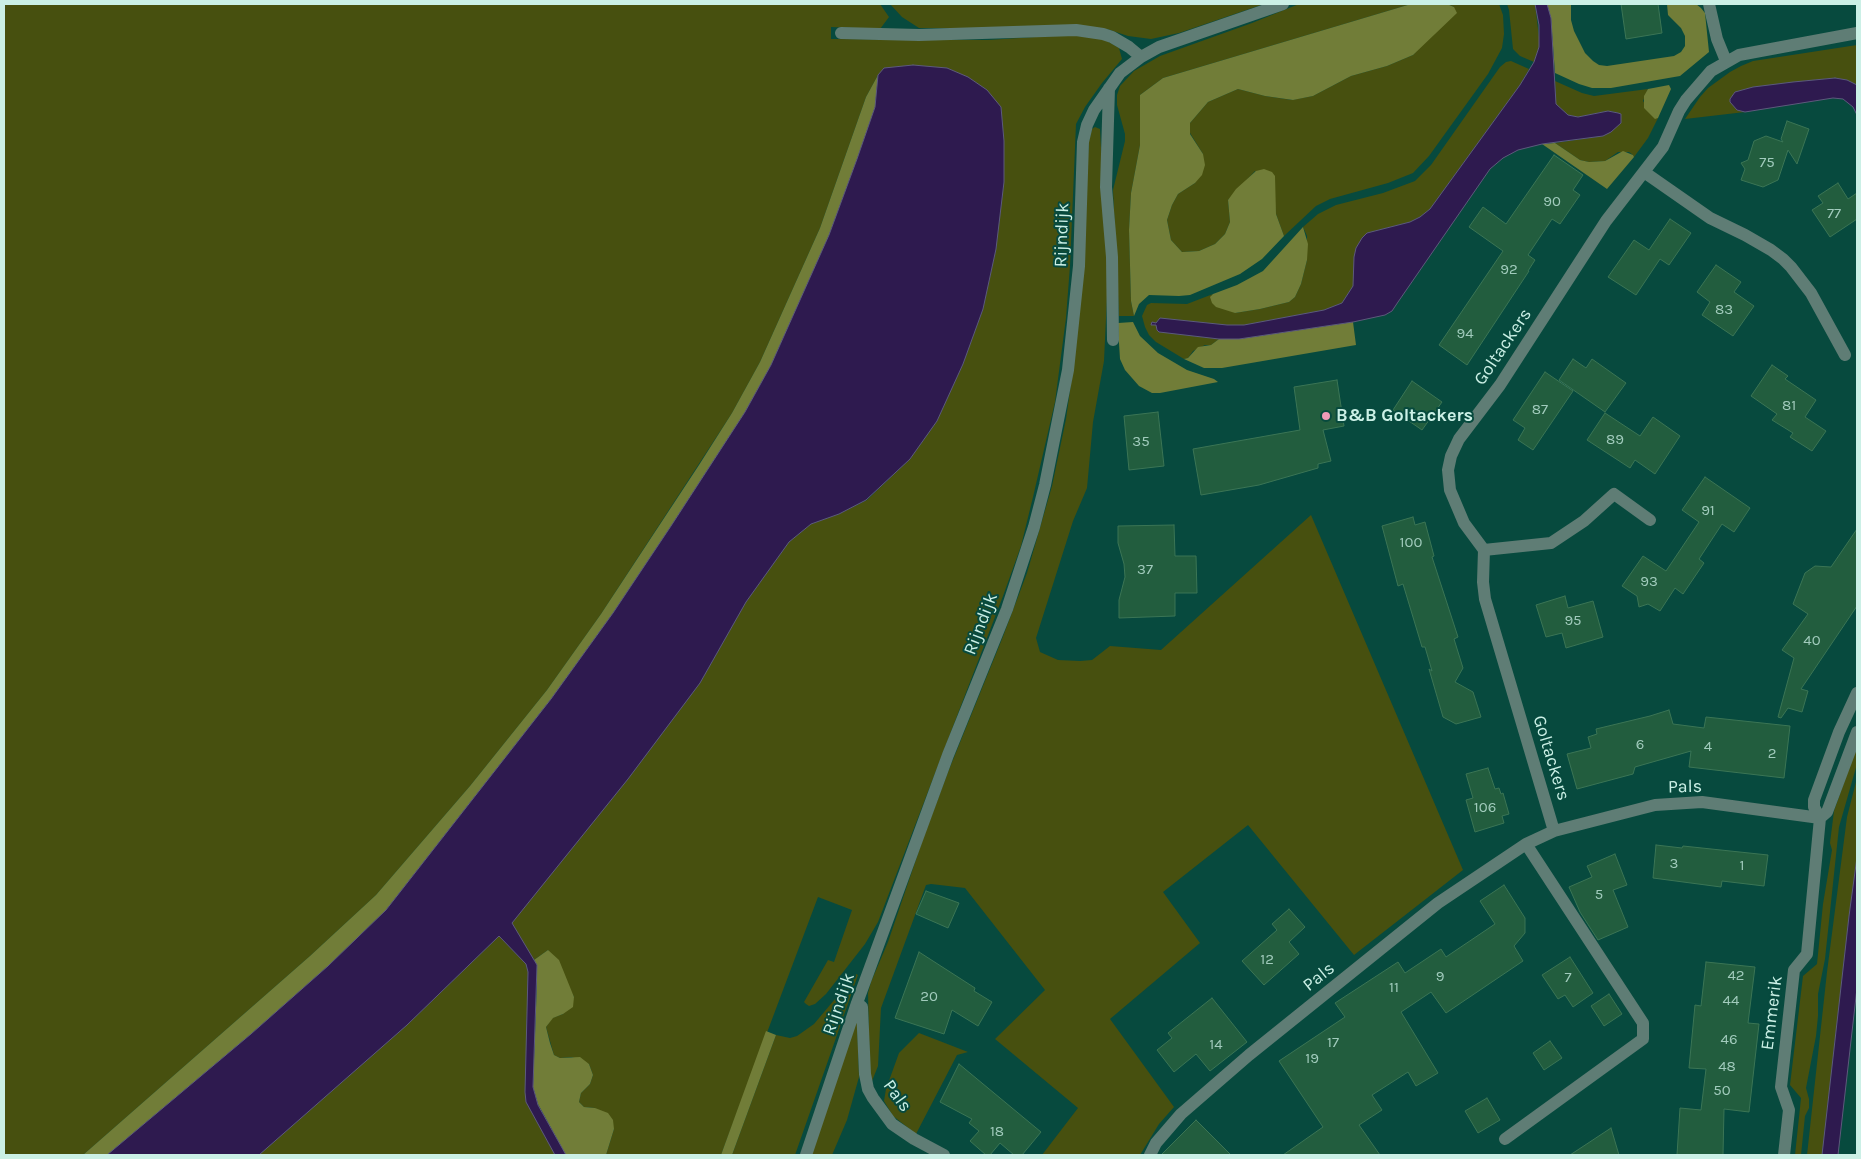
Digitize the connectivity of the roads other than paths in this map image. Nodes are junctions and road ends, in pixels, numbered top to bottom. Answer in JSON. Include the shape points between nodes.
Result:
{"nodes":[{"id":1,"x":1282,"y":4,"type":"edge"},
{"id":2,"x":1711,"y":5,"type":"edge"},
{"id":3,"x":841,"y":33,"type":"dead end"},
{"id":4,"x":1857,"y":33,"type":"edge"},
{"id":5,"x":1141,"y":57,"type":"junction"},
{"id":6,"x":1726,"y":61,"type":"junction"},
{"id":7,"x":1109,"y":88,"type":"junction"},
{"id":8,"x":1644,"y":172,"type":"junction"},
{"id":9,"x":1113,"y":340,"type":"dead end"},
{"id":10,"x":1845,"y":355,"type":"dead end"},
{"id":11,"x":1650,"y":520,"type":"dead end"},
{"id":12,"x":1484,"y":550,"type":"junction"},
{"id":13,"x":1857,"y":693,"type":"edge"},
{"id":14,"x":1857,"y":732,"type":"edge"},
{"id":15,"x":1820,"y":818,"type":"junction"},
{"id":16,"x":1554,"y":831,"type":"junction"},
{"id":17,"x":1526,"y":844,"type":"junction"},
{"id":18,"x":857,"y":1003,"type":"junction"},
{"id":19,"x":1505,"y":1139,"type":"dead end"},
{"id":20,"x":806,"y":1155,"type":"edge"},
{"id":21,"x":944,"y":1155,"type":"edge"},
{"id":22,"x":1150,"y":1155,"type":"edge"},
{"id":23,"x":1784,"y":1155,"type":"edge"}],
"edges":[{"from":1,"to":5,"type":"street","name":"Rijndijk","via":[[1159,47]]},
{"from":2,"to":6,"type":"street","via":[[1717,38]]},
{"from":3,"to":5,"type":"street","via":[[919,35],[1076,30],[1112,37]]},
{"from":4,"to":6,"type":"street","name":"Goltackers","via":[[1756,50]]},
{"from":5,"to":7,"type":"street","name":"Rijndijk","via":[[1120,73]]},
{"from":6,"to":8,"type":"street","name":"Goltackers","via":[[1711,71],[1686,100],[1663,147]]},
{"from":7,"to":9,"type":"street","via":[[1106,187],[1112,257]]},
{"from":7,"to":18,"type":"street","name":"Rijndijk","via":[[1094,110],[1083,142],[1079,266],[1068,370],[1036,518],[1007,609],[948,755]]},
{"from":8,"to":10,"type":"street","via":[[1710,218],[1783,259],[1812,293]]},
{"from":8,"to":12,"type":"street","name":"Goltackers","via":[[1606,221],[1505,378],[1459,439],[1451,456],[1448,470],[1450,490],[1464,523]]},
{"from":11,"to":12,"type":"street","via":[[1614,494],[1584,521],[1551,543]]},
{"from":12,"to":16,"type":"street","name":"Goltackers","via":[[1485,598]]},
{"from":13,"to":15,"type":"street","name":"Emmerik","via":[[1838,732],[1814,800]]},
{"from":14,"to":15,"type":"street","name":"Emmerik","via":[[1827,812]]},
{"from":15,"to":16,"type":"street","name":"Pals","via":[[1702,802],[1655,805]]},
{"from":15,"to":23,"type":"street","name":"Emmerik","via":[[1807,954],[1794,970],[1781,1087],[1789,1110]]},
{"from":16,"to":17,"type":"street","name":"Pals"},
{"from":17,"to":19,"type":"street","via":[[1643,1023],[1643,1039]]},
{"from":17,"to":22,"type":"street","name":"Pals","via":[[1438,904],[1248,1055],[1181,1114]]},
{"from":18,"to":20,"type":"street","name":"Rijndijk"},
{"from":18,"to":21,"type":"street","name":"Pals","via":[[862,1008],[865,1074],[873,1098],[892,1124]]}]}
